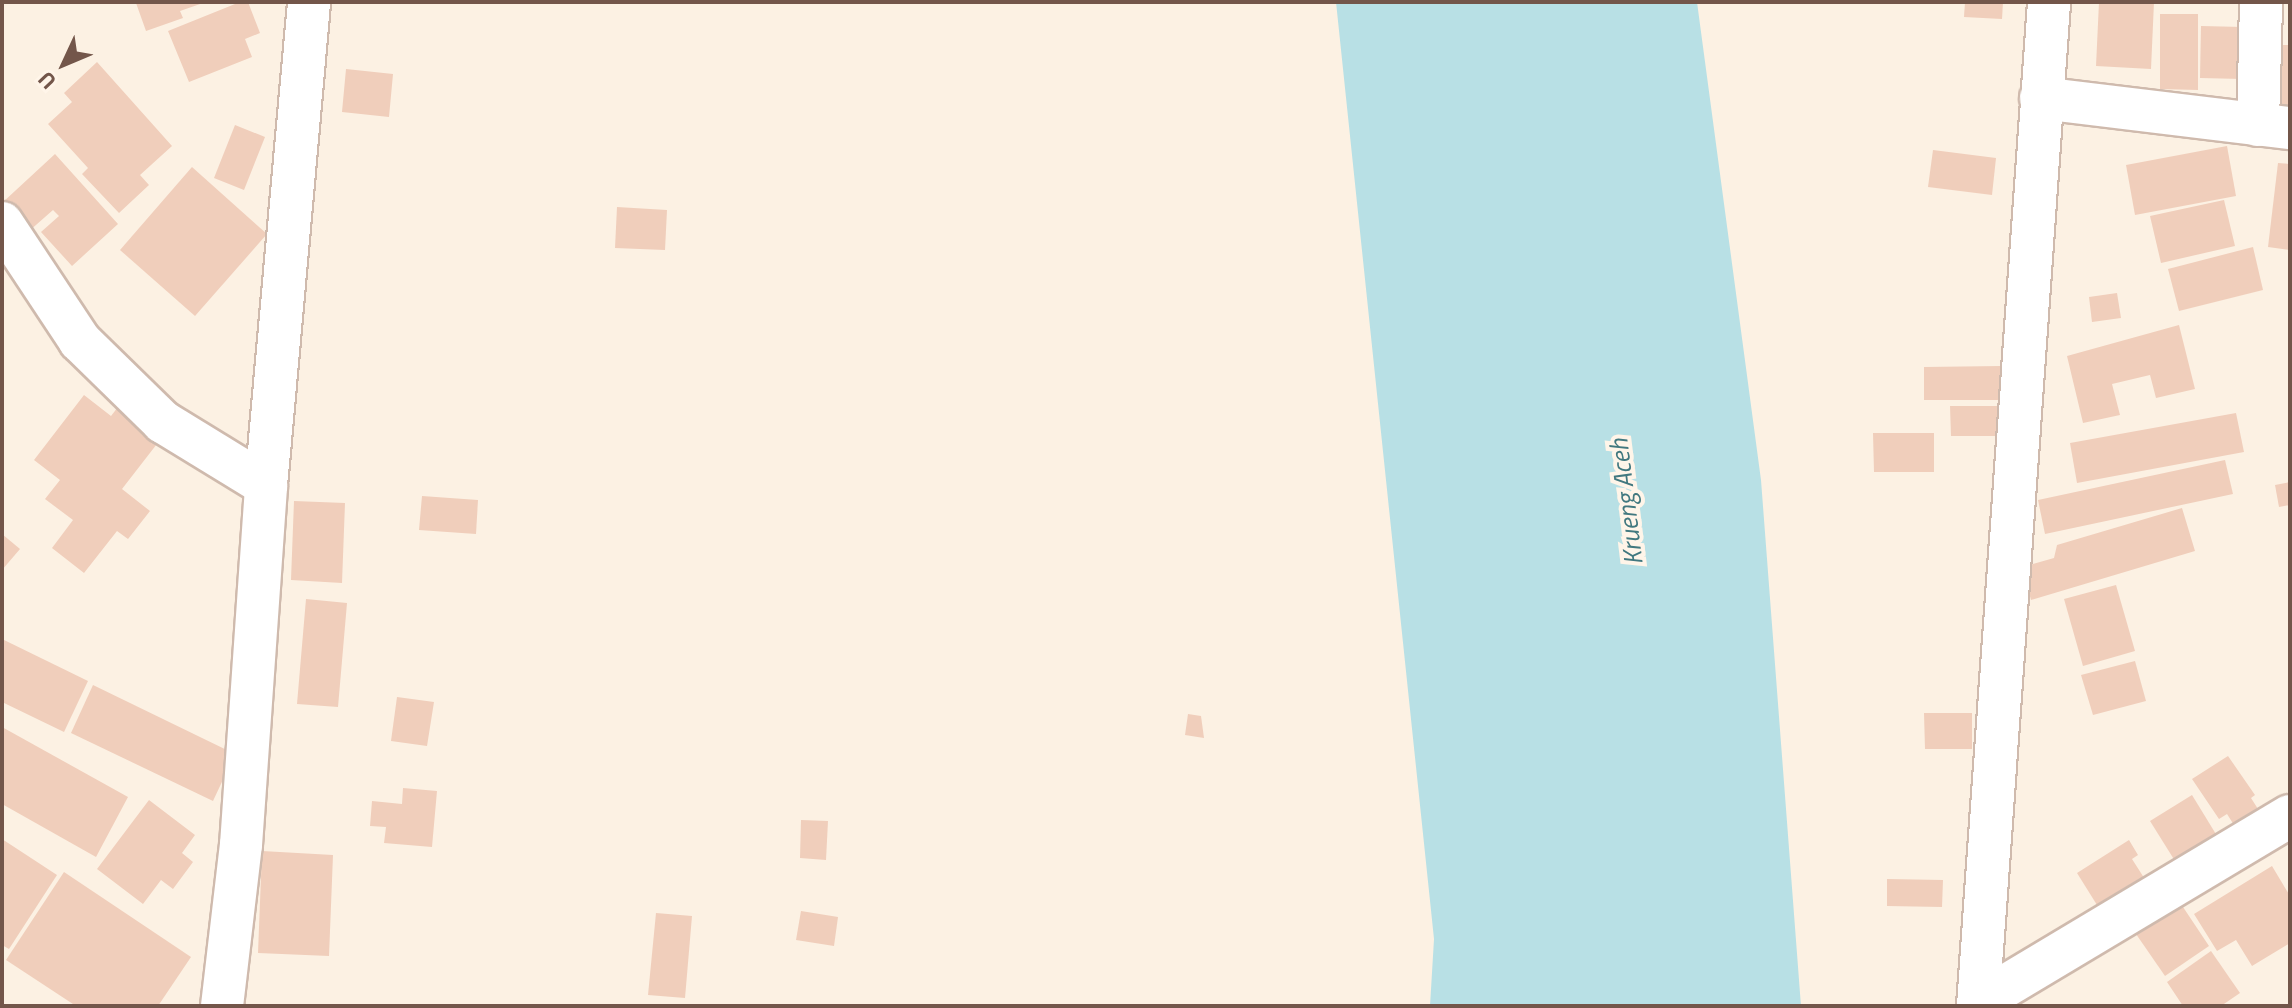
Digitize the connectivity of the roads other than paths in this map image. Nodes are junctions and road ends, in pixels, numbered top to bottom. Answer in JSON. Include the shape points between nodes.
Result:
{"nodes":[{"id":1,"x":309,"y":2,"type":"edge"},
{"id":2,"x":2049,"y":2,"type":"edge"},
{"id":3,"x":2261,"y":2,"type":"edge"},
{"id":4,"x":2041,"y":98,"type":"junction"},
{"id":5,"x":2274,"y":126,"type":"edge"},
{"id":6,"x":2,"y":223,"type":"edge"},
{"id":7,"x":266,"y":485,"type":"junction"},
{"id":8,"x":2290,"y":816,"type":"edge"},
{"id":9,"x":1979,"y":1004,"type":"edge"},
{"id":10,"x":222,"y":1006,"type":"edge"}],
"edges":[{"from":1,"to":7,"type":"street"},
{"from":2,"to":4,"type":"street"},
{"from":3,"to":5,"type":"street"},
{"from":4,"to":5,"type":"street"},
{"from":4,"to":9,"type":"street"},
{"from":6,"to":7,"type":"street","via":[[80,341],[163,422]]},
{"from":7,"to":10,"type":"street","via":[[241,845]]},
{"from":8,"to":9,"type":"street"}]}
